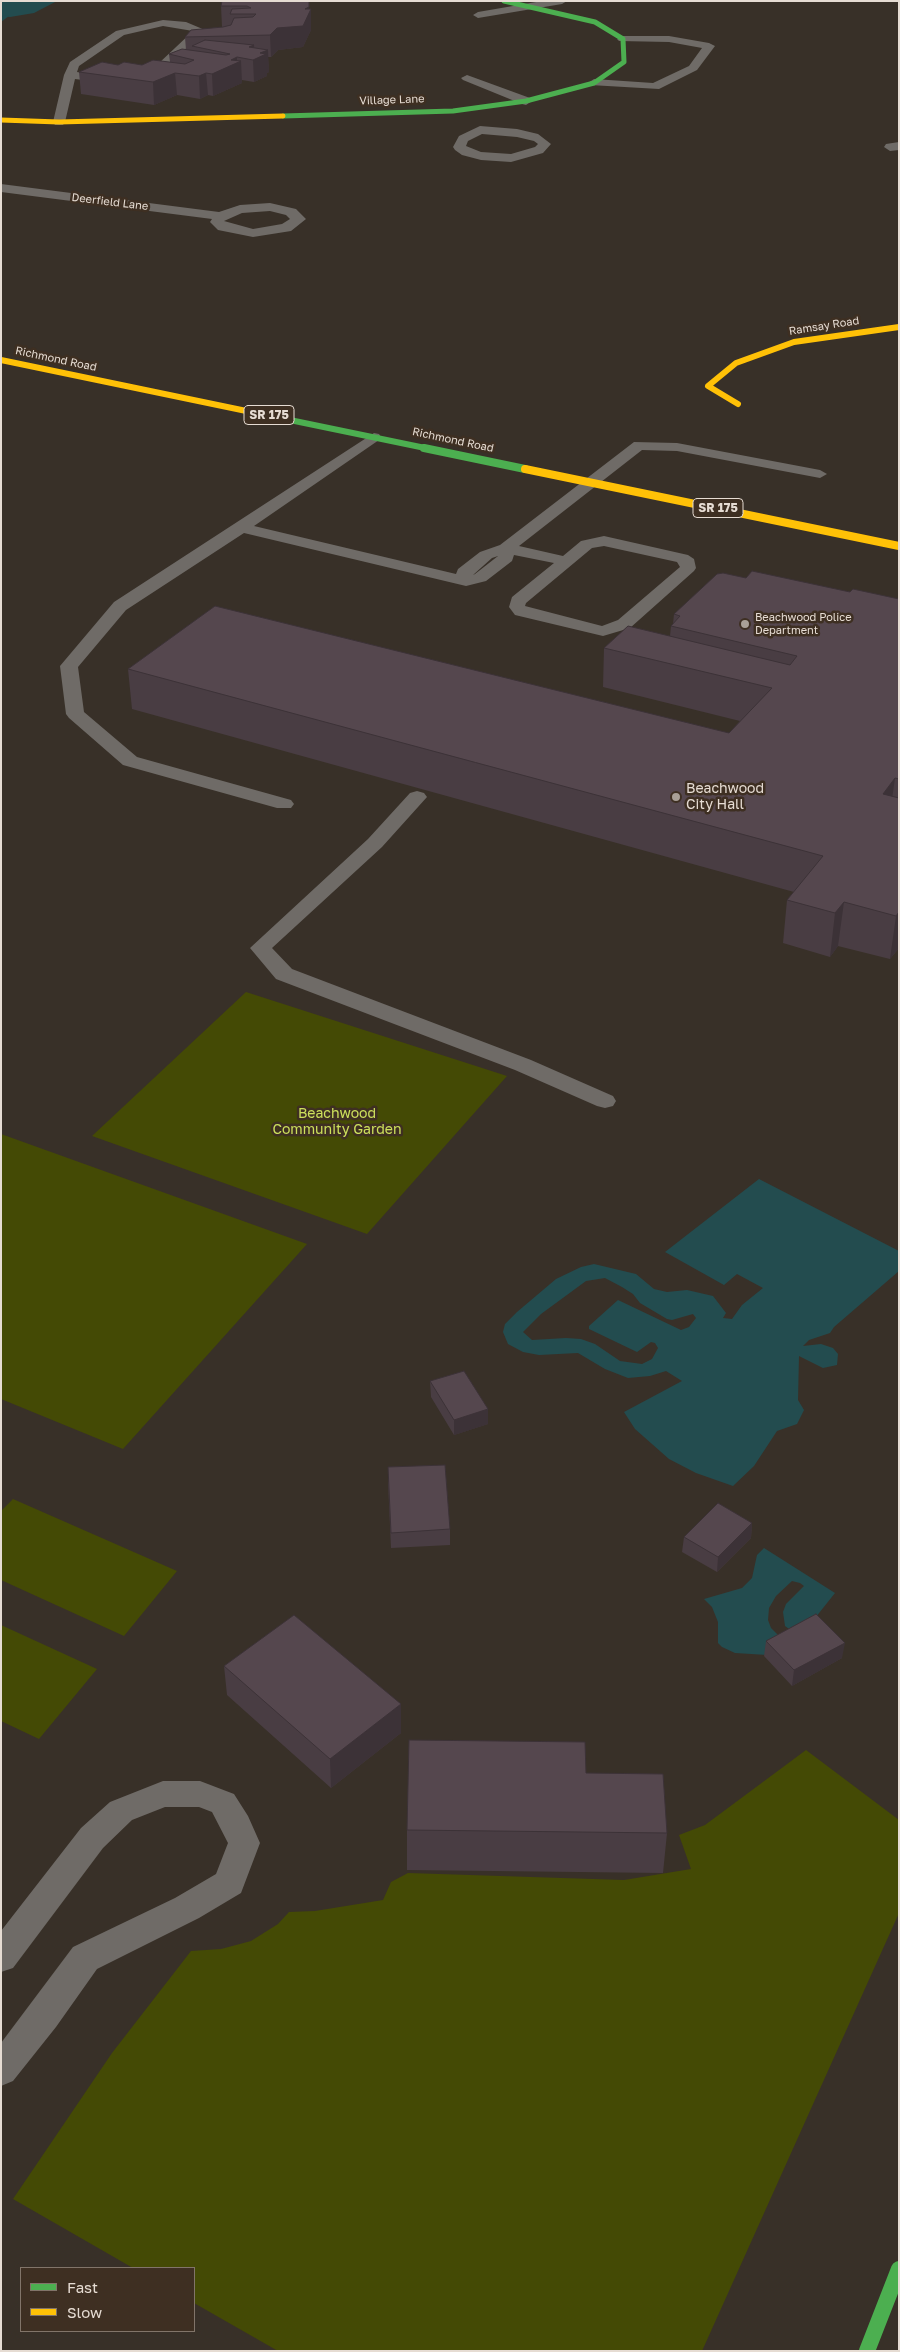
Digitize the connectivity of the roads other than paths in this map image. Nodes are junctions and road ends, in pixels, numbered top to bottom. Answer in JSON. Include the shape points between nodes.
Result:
{"nodes":[{"id":1,"x":504,"y":1,"type":"edge"},
{"id":2,"x":562,"y":1,"type":"edge"},
{"id":3,"x":532,"y":7,"type":"junction"},
{"id":4,"x":478,"y":15,"type":"dead end"},
{"id":5,"x":623,"y":39,"type":"junction"},
{"id":6,"x":70,"y":75,"type":"junction"},
{"id":7,"x":467,"y":78,"type":"dead end"},
{"id":8,"x":594,"y":83,"type":"junction"},
{"id":9,"x":526,"y":101,"type":"junction"},
{"id":10,"x":452,"y":111,"type":"junction"},
{"id":11,"x":1,"y":120,"type":"edge"},
{"id":12,"x":60,"y":122,"type":"junction"},
{"id":13,"x":480,"y":130,"type":"junction"},
{"id":14,"x":1,"y":188,"type":"edge"},
{"id":15,"x":220,"y":216,"type":"junction"},
{"id":16,"x":899,"y":327,"type":"edge"},
{"id":17,"x":1,"y":360,"type":"edge"},
{"id":18,"x":738,"y":404,"type":"dead end"},
{"id":19,"x":374,"y":437,"type":"junction"},
{"id":20,"x":820,"y":474,"type":"dead end"},
{"id":21,"x":590,"y":481,"type":"junction"},
{"id":22,"x":241,"y":528,"type":"junction"},
{"id":23,"x":899,"y":546,"type":"edge"},
{"id":24,"x":506,"y":548,"type":"junction"},
{"id":25,"x":566,"y":561,"type":"junction"},
{"id":26,"x":417,"y":797,"type":"dead end"},
{"id":27,"x":284,"y":804,"type":"dead end"},
{"id":28,"x":605,"y":1101,"type":"dead end"},
{"id":29,"x":1,"y":1957,"type":"edge"},
{"id":30,"x":1,"y":2070,"type":"edge"},
{"id":31,"x":899,"y":2268,"type":"edge"},
{"id":32,"x":867,"y":2351,"type":"edge"}],
"edges":[{"from":1,"to":3,"type":"street"},
{"from":2,"to":3,"type":"street"},
{"from":3,"to":4,"type":"street"},
{"from":3,"to":5,"type":"street","via":[[595,22]]},
{"from":5,"to":8,"type":"street","name":"Village Lane","via":[[624,62]]},
{"from":5,"to":8,"type":"street","via":[[669,39],[709,46],[693,68],[655,87]]},
{"from":6,"to":6,"type":"street","via":[[74,64],[120,33],[163,23],[200,30],[162,66],[132,76],[99,79]]},
{"from":6,"to":12,"type":"street"},
{"from":7,"to":9,"type":"street"},
{"from":8,"to":9,"type":"street","name":"Village Lane"},
{"from":9,"to":10,"type":"street","name":"Village Lane"},
{"from":10,"to":12,"type":"street","name":"Village Lane"},
{"from":10,"to":13,"type":"street"},
{"from":11,"to":12,"type":"street","name":"Village Lane"},
{"from":13,"to":13,"type":"street","via":[[463,139],[459,147],[481,156],[511,158],[539,150],[545,144],[538,138],[517,133]]},
{"from":14,"to":15,"type":"street","name":"Deerfield Lane"},
{"from":15,"to":15,"type":"street","name":"Deerfield Lane","via":[[217,222],[223,227],[253,233],[286,228],[299,219],[291,212],[270,207],[240,209]]},
{"from":16,"to":18,"type":"street","name":"Ramsay Road","via":[[794,342],[736,363],[708,386]]},
{"from":17,"to":19,"type":"street","name":"Richmond Road","number":"SR 175"},
{"from":19,"to":21,"type":"street","name":"Richmond Road","number":"SR 175"},
{"from":19,"to":22,"type":"lane"},
{"from":20,"to":21,"type":"lane","via":[[652,444],[640,445]]},
{"from":21,"to":23,"type":"street","name":"Richmond Road","number":"SR 175"},
{"from":21,"to":24,"type":"lane"},
{"from":22,"to":24,"type":"lane","via":[[466,581],[480,578],[506,558]]},
{"from":22,"to":27,"type":"lane","via":[[120,606],[69,666],[75,714],[130,761]]},
{"from":24,"to":25,"type":"lane"},
{"from":25,"to":25,"type":"lane","via":[[518,601],[517,607],[521,611],[603,631],[624,624],[688,568],[688,562],[682,558],[604,541],[587,544]]},
{"from":26,"to":28,"type":"lane","via":[[376,843],[260,948],[284,974],[523,1065]]},
{"from":29,"to":30,"type":"lane","via":[[92,1838],[121,1811],[163,1794],[200,1794],[223,1804],[237,1826],[244,1843],[229,1883],[187,1908],[85,1958]]},
{"from":31,"to":32,"type":"street"}]}
